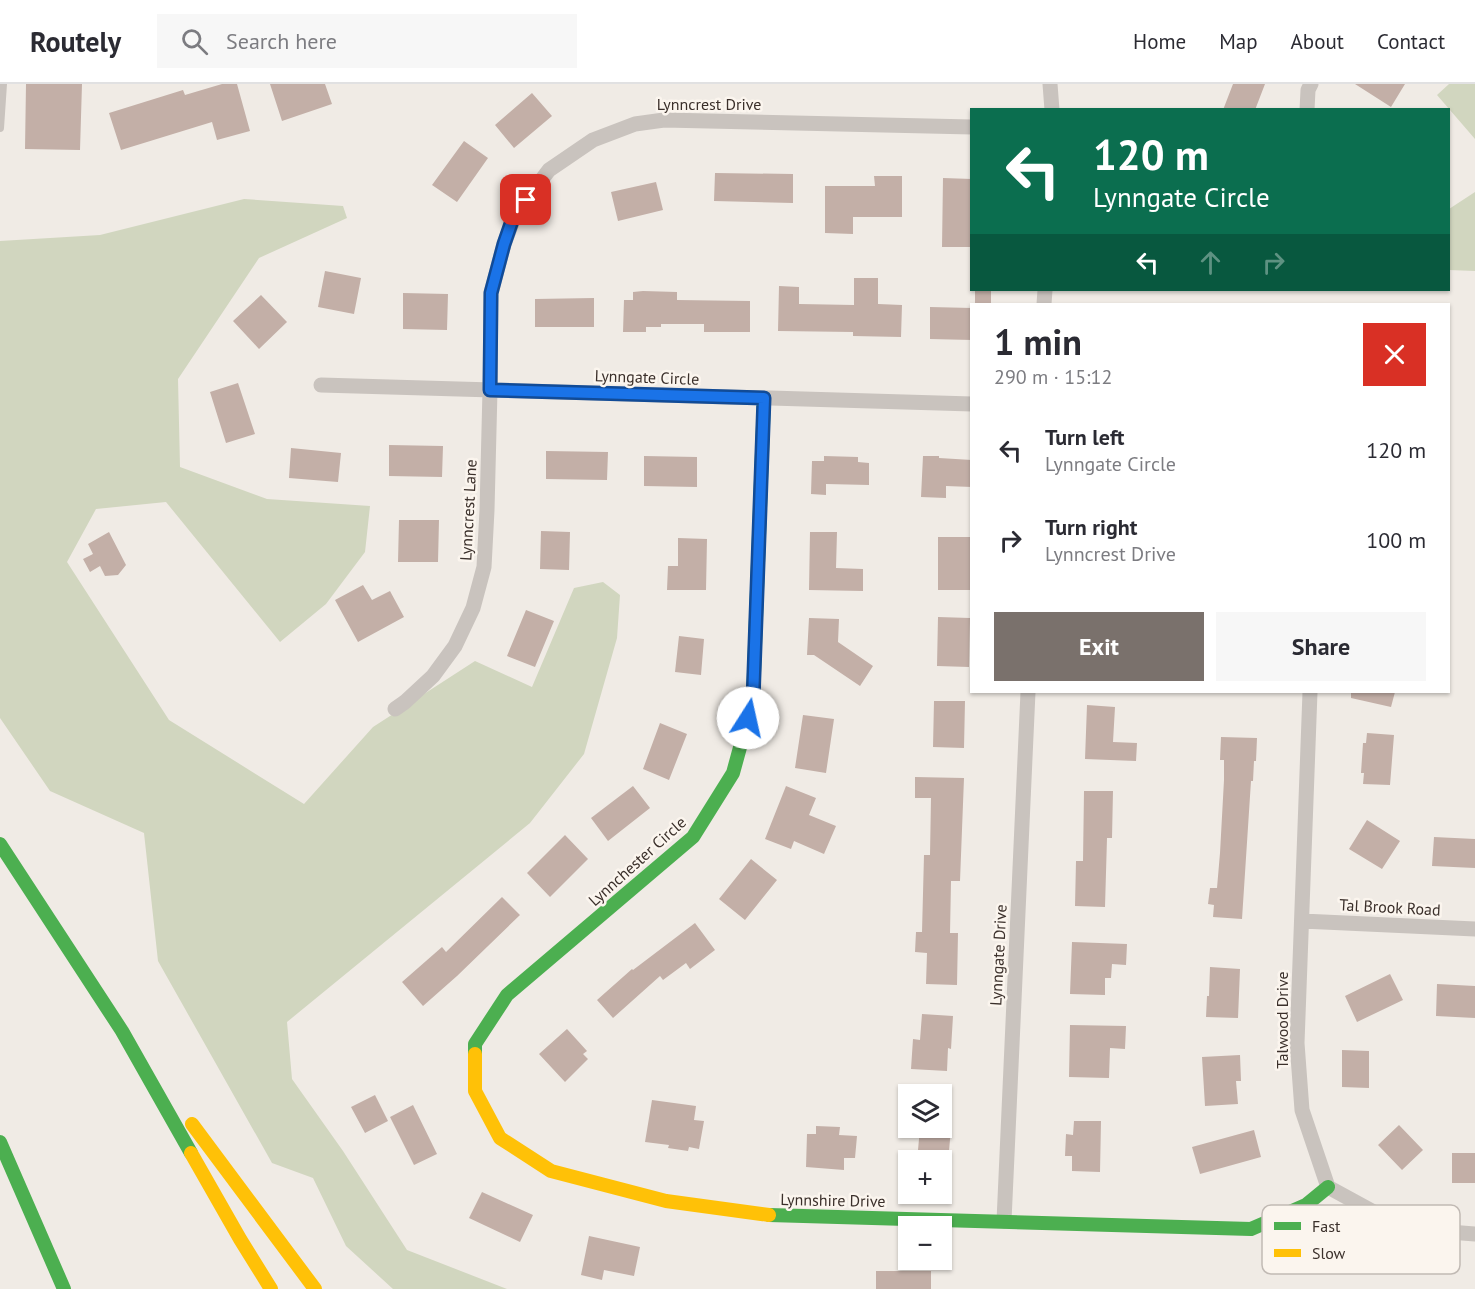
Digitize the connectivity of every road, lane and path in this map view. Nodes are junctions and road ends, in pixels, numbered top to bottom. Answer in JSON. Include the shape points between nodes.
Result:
{"nodes":[{"id":1,"x":3,"y":84,"type":"edge"},
{"id":2,"x":1050,"y":84,"type":"edge"},
{"id":3,"x":1311,"y":84,"type":"edge"},
{"id":4,"x":1052,"y":108,"type":"edge"},
{"id":5,"x":1307,"y":108,"type":"edge"},
{"id":6,"x":970,"y":126,"type":"edge"},
{"id":7,"x":0,"y":128,"type":"edge"},
{"id":8,"x":321,"y":385,"type":"dead end"},
{"id":9,"x":490,"y":390,"type":"junction"},
{"id":10,"x":764,"y":398,"type":"junction"},
{"id":11,"x":970,"y":404,"type":"edge"},
{"id":12,"x":1028,"y":693,"type":"edge"},
{"id":13,"x":1310,"y":693,"type":"edge"},
{"id":14,"x":395,"y":709,"type":"dead end"},
{"id":15,"x":0,"y":844,"type":"edge"},
{"id":16,"x":1302,"y":921,"type":"junction"},
{"id":17,"x":1475,"y":929,"type":"edge"},
{"id":18,"x":507,"y":995,"type":"joint"},
{"id":19,"x":122,"y":1031,"type":"junction"},
{"id":20,"x":0,"y":1142,"type":"edge"},
{"id":21,"x":1328,"y":1187,"type":"junction"},
{"id":22,"x":1306,"y":1205,"type":"edge"},
{"id":23,"x":1361,"y":1205,"type":"edge"},
{"id":24,"x":1004,"y":1221,"type":"junction"},
{"id":25,"x":1262,"y":1224,"type":"edge"},
{"id":26,"x":1460,"y":1233,"type":"edge"},
{"id":27,"x":1475,"y":1234,"type":"edge"},
{"id":28,"x":64,"y":1289,"type":"edge"},
{"id":29,"x":271,"y":1289,"type":"edge"},
{"id":30,"x":315,"y":1289,"type":"edge"}],
"edges":[{"from":1,"to":7,"type":"lane"},
{"from":2,"to":4,"type":"street"},
{"from":3,"to":5,"type":"street"},
{"from":6,"to":9,"type":"street","name":"Lynncrest Drive","via":[[664,120],[635,124],[593,140],[549,171],[514,215],[491,293]]},
{"from":8,"to":9,"type":"street","name":"Lynngate Circle"},
{"from":9,"to":10,"type":"street","name":"Lynngate Circle"},
{"from":9,"to":14,"type":"street","name":"Lynncrest Lane","via":[[484,567],[473,608],[455,646],[433,675]]},
{"from":10,"to":11,"type":"street","name":"Lynngate Circle"},
{"from":10,"to":18,"type":"main road","name":"Lynnchester Circle","via":[[753,700],[733,773],[693,837]]},
{"from":12,"to":24,"type":"street","name":"Lynngate Drive"},
{"from":13,"to":16,"type":"street","name":"Talwood Drive"},
{"from":15,"to":19,"type":"main road"},
{"from":16,"to":17,"type":"street","name":"Tal Brook Road"},
{"from":16,"to":21,"type":"street","name":"Talwood Drive","via":[[1297,1043],[1302,1110]]},
{"from":18,"to":24,"type":"main road","name":"Lynnshire Drive","via":[[476,1044],[475,1091],[500,1138],[551,1171],[666,1201],[772,1215]]},
{"from":19,"to":29,"type":"main road"},
{"from":19,"to":30,"type":"main road"},
{"from":20,"to":28,"type":"main road"},
{"from":21,"to":22,"type":"main road","name":"Lynnshire Drive"},
{"from":21,"to":23,"type":"street"},
{"from":24,"to":25,"type":"main road","name":"Lynnshire Drive","via":[[1251,1229]]},
{"from":26,"to":27,"type":"street"}]}
